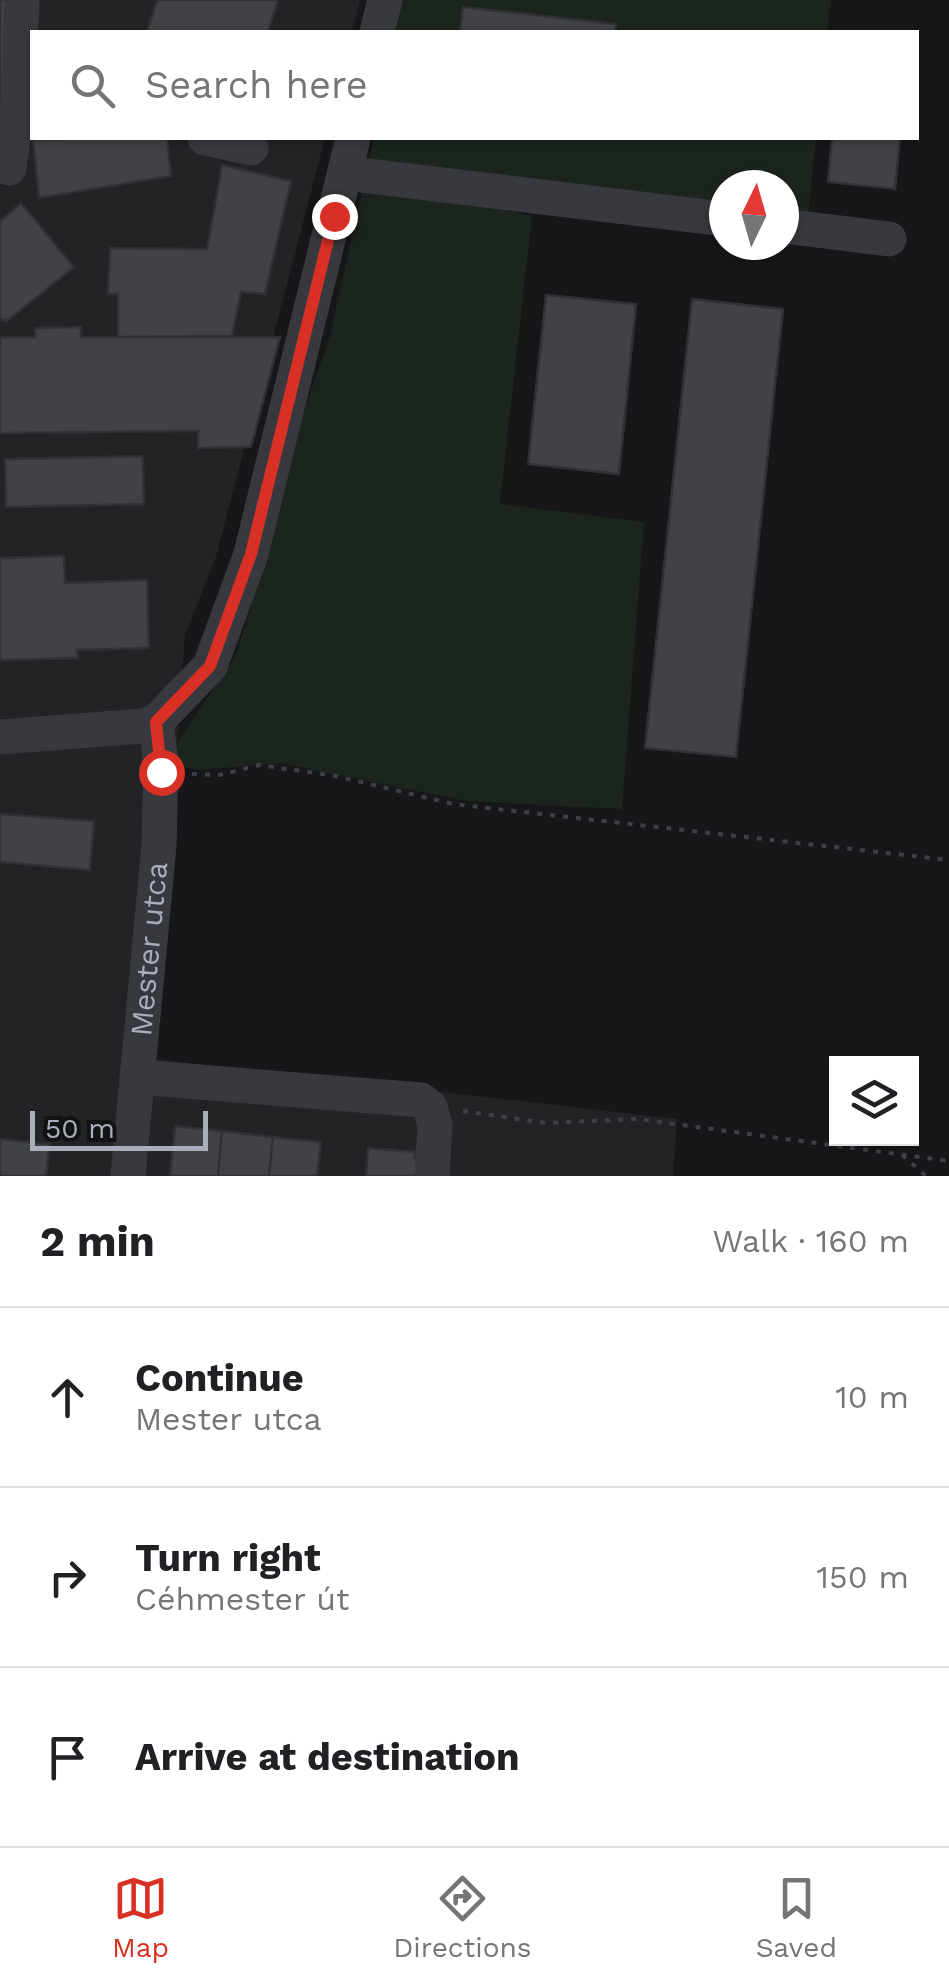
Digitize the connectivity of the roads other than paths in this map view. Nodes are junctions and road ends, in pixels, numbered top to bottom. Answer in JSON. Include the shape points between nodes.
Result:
{"nodes":[{"id":1,"x":22,"y":0,"type":"edge"},
{"id":2,"x":385,"y":0,"type":"edge"},
{"id":3,"x":378,"y":30,"type":"edge"},
{"id":4,"x":26,"y":93,"type":"edge"},
{"id":5,"x":214,"y":140,"type":"edge"},
{"id":6,"x":352,"y":140,"type":"edge"},
{"id":7,"x":251,"y":148,"type":"dead end"},
{"id":8,"x":10,"y":168,"type":"dead end"},
{"id":9,"x":344,"y":173,"type":"junction"},
{"id":10,"x":709,"y":217,"type":"edge"},
{"id":11,"x":799,"y":228,"type":"edge"},
{"id":12,"x":889,"y":239,"type":"dead end"},
{"id":13,"x":156,"y":722,"type":"junction"},
{"id":14,"x":0,"y":737,"type":"edge"},
{"id":15,"x":137,"y":1076,"type":"junction"},
{"id":16,"x":128,"y":1176,"type":"edge"},
{"id":17,"x":432,"y":1176,"type":"edge"}],
"edges":[{"from":1,"to":4,"type":"street"},
{"from":2,"to":3,"type":"street"},
{"from":4,"to":8,"type":"street"},
{"from":5,"to":7,"type":"street"},
{"from":6,"to":9,"type":"street"},
{"from":9,"to":10,"type":"street"},
{"from":9,"to":13,"type":"street","via":[[251,554],[210,666]]},
{"from":11,"to":12,"type":"street"},
{"from":13,"to":14,"type":"street"},
{"from":13,"to":15,"type":"street","name":"Mester utca","via":[[161,772]]},
{"from":15,"to":16,"type":"street","name":"Mester utca"},
{"from":15,"to":17,"type":"street","via":[[422,1100],[435,1125]]}]}
